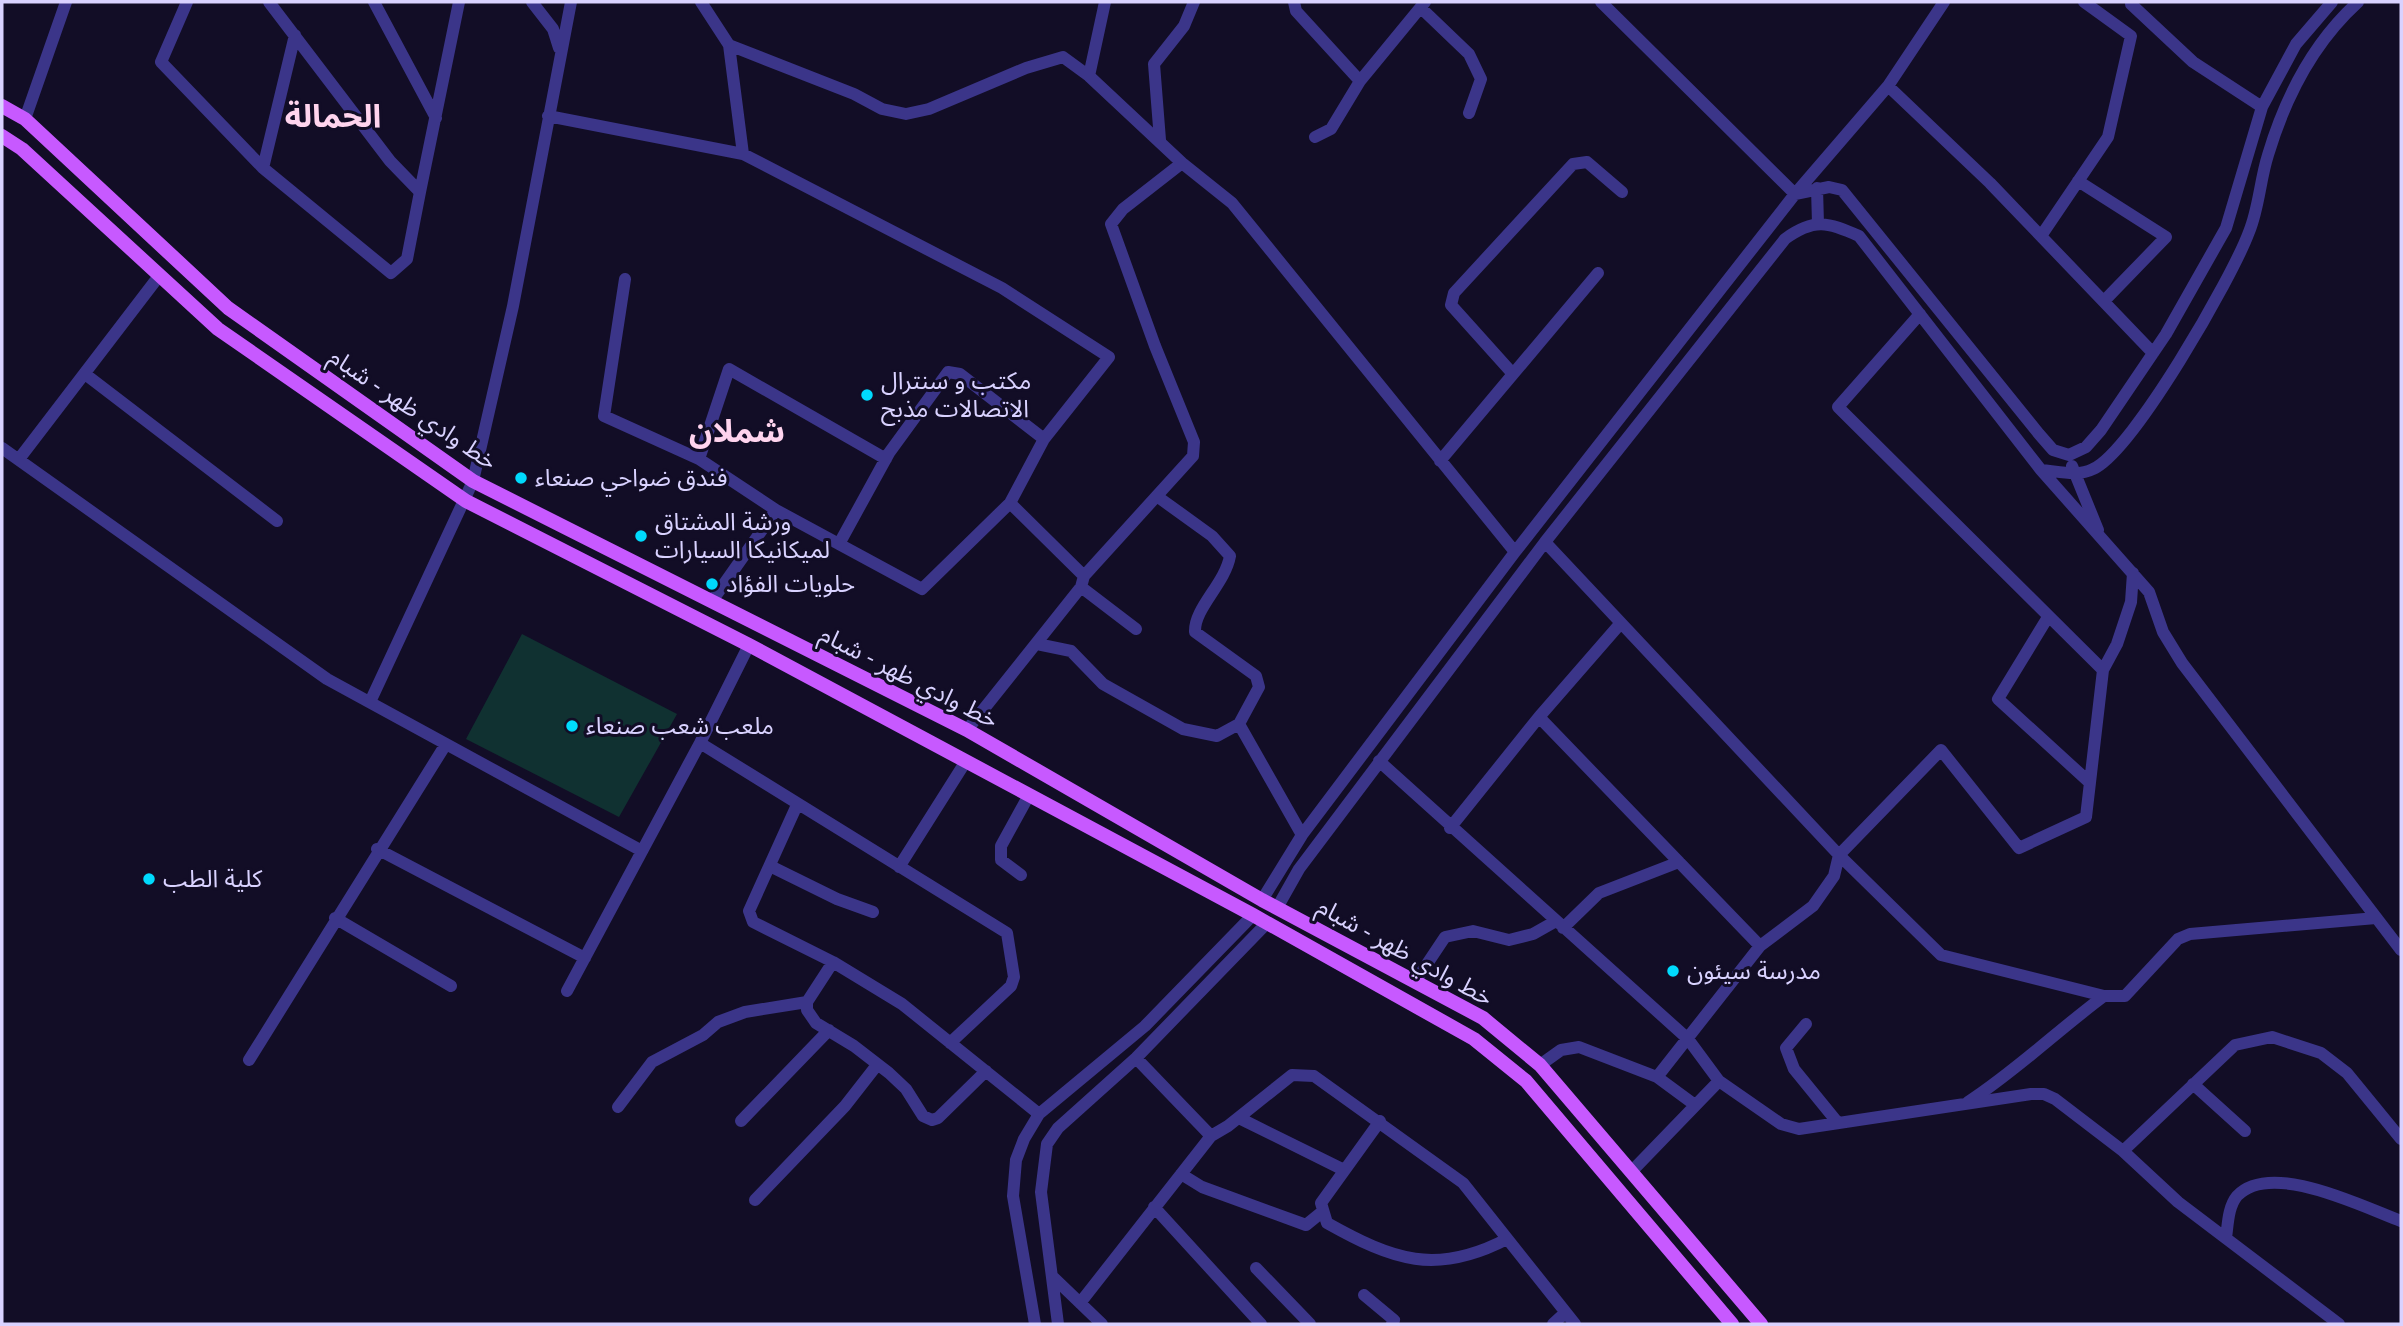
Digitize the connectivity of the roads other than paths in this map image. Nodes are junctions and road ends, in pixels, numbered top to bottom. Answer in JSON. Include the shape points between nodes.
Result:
{"nodes":[{"id":1,"x":66,"y":2,"type":"edge"},
{"id":2,"x":187,"y":2,"type":"edge"},
{"id":3,"x":269,"y":2,"type":"edge"},
{"id":4,"x":374,"y":2,"type":"edge"},
{"id":5,"x":459,"y":2,"type":"edge"},
{"id":6,"x":532,"y":2,"type":"edge"},
{"id":7,"x":571,"y":2,"type":"edge"},
{"id":8,"x":701,"y":2,"type":"edge"},
{"id":9,"x":1105,"y":2,"type":"edge"},
{"id":10,"x":1194,"y":2,"type":"edge"},
{"id":11,"x":1294,"y":2,"type":"edge"},
{"id":12,"x":1601,"y":2,"type":"edge"},
{"id":13,"x":1944,"y":2,"type":"edge"},
{"id":14,"x":2084,"y":2,"type":"edge"},
{"id":15,"x":2332,"y":2,"type":"edge"},
{"id":16,"x":2358,"y":2,"type":"edge"},
{"id":17,"x":2131,"y":3,"type":"edge"},
{"id":18,"x":1423,"y":5,"type":"edge"},
{"id":19,"x":2122,"y":29,"type":"junction"},
{"id":20,"x":295,"y":35,"type":"junction"},
{"id":21,"x":729,"y":45,"type":"junction"},
{"id":22,"x":560,"y":52,"type":"junction"},
{"id":23,"x":1089,"y":76,"type":"junction"},
{"id":24,"x":1360,"y":81,"type":"junction"},
{"id":25,"x":1888,"y":86,"type":"junction"},
{"id":26,"x":2,"y":106,"type":"edge"},
{"id":27,"x":2262,"y":107,"type":"junction"},
{"id":28,"x":1469,"y":113,"type":"dead end"},
{"id":29,"x":548,"y":116,"type":"junction"},
{"id":30,"x":436,"y":118,"type":"junction"},
{"id":31,"x":25,"y":119,"type":"junction"},
{"id":32,"x":2,"y":136,"type":"edge"},
{"id":33,"x":1315,"y":137,"type":"dead end"},
{"id":34,"x":1160,"y":140,"type":"junction"},
{"id":35,"x":743,"y":154,"type":"junction"},
{"id":36,"x":1182,"y":163,"type":"junction"},
{"id":37,"x":263,"y":168,"type":"junction"},
{"id":38,"x":2078,"y":181,"type":"junction"},
{"id":39,"x":1817,"y":188,"type":"junction"},
{"id":40,"x":420,"y":192,"type":"junction"},
{"id":41,"x":1622,"y":192,"type":"dead end"},
{"id":42,"x":1795,"y":194,"type":"junction"},
{"id":43,"x":1818,"y":224,"type":"junction"},
{"id":44,"x":2040,"y":236,"type":"junction"},
{"id":45,"x":1598,"y":272,"type":"dead end"},
{"id":46,"x":159,"y":276,"type":"junction"},
{"id":47,"x":625,"y":279,"type":"dead end"},
{"id":48,"x":2104,"y":301,"type":"junction"},
{"id":49,"x":1920,"y":314,"type":"junction"},
{"id":50,"x":2153,"y":353,"type":"junction"},
{"id":51,"x":85,"y":373,"type":"junction"},
{"id":52,"x":1513,"y":374,"type":"junction"},
{"id":53,"x":1044,"y":439,"type":"junction"},
{"id":54,"x":2,"y":448,"type":"edge"},
{"id":55,"x":2069,"y":455,"type":"junction"},
{"id":56,"x":19,"y":459,"type":"junction"},
{"id":57,"x":699,"y":459,"type":"junction"},
{"id":58,"x":886,"y":459,"type":"junction"},
{"id":59,"x":1440,"y":461,"type":"junction"},
{"id":60,"x":2041,"y":470,"type":"junction"},
{"id":61,"x":2074,"y":473,"type":"junction"},
{"id":62,"x":473,"y":481,"type":"junction"},
{"id":63,"x":1158,"y":497,"type":"junction"},
{"id":64,"x":466,"y":501,"type":"junction"},
{"id":65,"x":1010,"y":503,"type":"junction"},
{"id":66,"x":776,"y":510,"type":"junction"},
{"id":67,"x":277,"y":522,"type":"dead end"},
{"id":68,"x":1545,"y":542,"type":"junction"},
{"id":69,"x":839,"y":544,"type":"junction"},
{"id":70,"x":2110,"y":551,"type":"junction"},
{"id":71,"x":1515,"y":552,"type":"junction"},
{"id":72,"x":2133,"y":573,"type":"junction"},
{"id":73,"x":1082,"y":582,"type":"junction"},
{"id":74,"x":712,"y":601,"type":"junction"},
{"id":75,"x":2048,"y":617,"type":"junction"},
{"id":76,"x":1620,"y":624,"type":"junction"},
{"id":77,"x":1136,"y":629,"type":"dead end"},
{"id":78,"x":1037,"y":644,"type":"junction"},
{"id":79,"x":749,"y":645,"type":"junction"},
{"id":80,"x":2104,"y":670,"type":"junction"},
{"id":81,"x":370,"y":702,"type":"junction"},
{"id":82,"x":1539,"y":717,"type":"junction"},
{"id":83,"x":1239,"y":724,"type":"junction"},
{"id":84,"x":967,"y":730,"type":"junction"},
{"id":85,"x":700,"y":743,"type":"junction"},
{"id":86,"x":446,"y":744,"type":"junction"},
{"id":87,"x":966,"y":761,"type":"junction"},
{"id":88,"x":1379,"y":761,"type":"junction"},
{"id":89,"x":2088,"y":780,"type":"junction"},
{"id":90,"x":1029,"y":795,"type":"junction"},
{"id":91,"x":797,"y":805,"type":"junction"},
{"id":92,"x":1450,"y":828,"type":"junction"},
{"id":93,"x":1301,"y":835,"type":"junction"},
{"id":94,"x":377,"y":849,"type":"junction"},
{"id":95,"x":642,"y":851,"type":"junction"},
{"id":96,"x":1839,"y":855,"type":"junction"},
{"id":97,"x":1679,"y":862,"type":"junction"},
{"id":98,"x":770,"y":866,"type":"junction"},
{"id":99,"x":899,"y":867,"type":"junction"},
{"id":100,"x":1021,"y":875,"type":"dead end"},
{"id":101,"x":1262,"y":900,"type":"junction"},
{"id":102,"x":1277,"y":908,"type":"junction"},
{"id":103,"x":873,"y":912,"type":"dead end"},
{"id":104,"x":1253,"y":915,"type":"junction"},
{"id":105,"x":335,"y":918,"type":"junction"},
{"id":106,"x":2376,"y":918,"type":"junction"},
{"id":107,"x":1267,"y":923,"type":"junction"},
{"id":108,"x":1559,"y":925,"type":"junction"},
{"id":109,"x":1759,"y":946,"type":"junction"},
{"id":110,"x":2401,"y":950,"type":"edge"},
{"id":111,"x":585,"y":958,"type":"junction"},
{"id":112,"x":833,"y":962,"type":"junction"},
{"id":113,"x":1415,"y":982,"type":"junction"},
{"id":114,"x":451,"y":986,"type":"dead end"},
{"id":115,"x":567,"y":991,"type":"dead end"},
{"id":116,"x":2104,"y":996,"type":"junction"},
{"id":117,"x":807,"y":1002,"type":"junction"},
{"id":118,"x":1805,"y":1024,"type":"dead end"},
{"id":119,"x":829,"y":1030,"type":"junction"},
{"id":120,"x":1688,"y":1039,"type":"junction"},
{"id":121,"x":950,"y":1042,"type":"junction"},
{"id":122,"x":1136,"y":1058,"type":"junction"},
{"id":123,"x":249,"y":1060,"type":"dead end"},
{"id":124,"x":877,"y":1065,"type":"junction"},
{"id":125,"x":1540,"y":1065,"type":"junction"},
{"id":126,"x":986,"y":1071,"type":"junction"},
{"id":127,"x":1657,"y":1077,"type":"junction"},
{"id":128,"x":1719,"y":1081,"type":"junction"},
{"id":129,"x":2193,"y":1084,"type":"junction"},
{"id":130,"x":1695,"y":1105,"type":"junction"},
{"id":131,"x":1962,"y":1106,"type":"junction"},
{"id":132,"x":618,"y":1107,"type":"dead end"},
{"id":133,"x":1039,"y":1114,"type":"junction"},
{"id":134,"x":1238,"y":1118,"type":"junction"},
{"id":135,"x":741,"y":1121,"type":"dead end"},
{"id":136,"x":1380,"y":1121,"type":"junction"},
{"id":137,"x":1838,"y":1123,"type":"junction"},
{"id":138,"x":2245,"y":1131,"type":"dead end"},
{"id":139,"x":1211,"y":1136,"type":"junction"},
{"id":140,"x":2401,"y":1139,"type":"edge"},
{"id":141,"x":2123,"y":1151,"type":"junction"},
{"id":142,"x":1344,"y":1170,"type":"junction"},
{"id":143,"x":1631,"y":1172,"type":"junction"},
{"id":144,"x":1181,"y":1174,"type":"junction"},
{"id":145,"x":755,"y":1200,"type":"dead end"},
{"id":146,"x":1154,"y":1208,"type":"junction"},
{"id":147,"x":1321,"y":1212,"type":"junction"},
{"id":148,"x":2401,"y":1221,"type":"edge"},
{"id":149,"x":2226,"y":1238,"type":"junction"},
{"id":150,"x":1507,"y":1239,"type":"junction"},
{"id":151,"x":1256,"y":1268,"type":"dead end"},
{"id":152,"x":1052,"y":1276,"type":"junction"},
{"id":153,"x":1364,"y":1295,"type":"dead end"},
{"id":154,"x":1080,"y":1303,"type":"junction"},
{"id":155,"x":1565,"y":1313,"type":"junction"},
{"id":156,"x":1035,"y":1324,"type":"edge"},
{"id":157,"x":1058,"y":1324,"type":"edge"},
{"id":158,"x":1102,"y":1324,"type":"edge"},
{"id":159,"x":1261,"y":1324,"type":"edge"},
{"id":160,"x":1310,"y":1324,"type":"edge"},
{"id":161,"x":1392,"y":1324,"type":"edge"},
{"id":162,"x":1553,"y":1324,"type":"edge"},
{"id":163,"x":1575,"y":1324,"type":"edge"},
{"id":164,"x":1732,"y":1324,"type":"edge"},
{"id":165,"x":1761,"y":1324,"type":"edge"},
{"id":166,"x":2339,"y":1324,"type":"edge"}],
"edges":[{"from":1,"to":31,"type":"street"},
{"from":2,"to":37,"type":"street","via":[[161,62]]},
{"from":3,"to":20,"type":"street"},
{"from":4,"to":30,"type":"street"},
{"from":5,"to":30,"type":"street"},
{"from":6,"to":22,"type":"street","via":[[553,29]]},
{"from":7,"to":22,"type":"street"},
{"from":8,"to":21,"type":"street"},
{"from":9,"to":23,"type":"street"},
{"from":10,"to":34,"type":"street","via":[[1184,26],[1154,64]]},
{"from":11,"to":24,"type":"street","via":[[1296,11]]},
{"from":12,"to":42,"type":"street"},
{"from":13,"to":25,"type":"street"},
{"from":14,"to":19,"type":"street"},
{"from":15,"to":27,"type":"street","via":[[2296,44]]},
{"from":16,"to":61,"type":"street","via":[[2337,20],[2284,108],[2267,156],[2250,232],[2191,345],[2118,450],[2093,470]]},
{"from":17,"to":19,"type":"street"},
{"from":17,"to":27,"type":"street","via":[[2193,62]]},
{"from":18,"to":24,"type":"street"},
{"from":18,"to":28,"type":"street","via":[[1469,54],[1481,79]]},
{"from":19,"to":38,"type":"street","via":[[2132,36],[2108,136]]},
{"from":20,"to":37,"type":"street"},
{"from":20,"to":40,"type":"street","via":[[390,161]]},
{"from":21,"to":23,"type":"street","via":[[882,109],[906,114],[1063,57]]},
{"from":21,"to":35,"type":"street"},
{"from":22,"to":29,"type":"street"},
{"from":23,"to":34,"type":"street"},
{"from":24,"to":33,"type":"street","via":[[1331,129]]},
{"from":25,"to":42,"type":"street"},
{"from":25,"to":44,"type":"street"},
{"from":26,"to":31,"type":"main road","name":"خط وادي ظهر - شبام"},
{"from":27,"to":50,"type":"street","via":[[2226,228]]},
{"from":29,"to":35,"type":"street"},
{"from":29,"to":62,"type":"street","via":[[513,306]]},
{"from":30,"to":40,"type":"street"},
{"from":31,"to":62,"type":"main road","name":"خط وادي ظهر - شبام","via":[[228,308]]},
{"from":32,"to":46,"type":"main road","name":"خط وادي ظهر - شبام","via":[[22,149]]},
{"from":34,"to":36,"type":"street"},
{"from":35,"to":53,"type":"street","via":[[1002,288],[1109,357]]},
{"from":36,"to":59,"type":"street","via":[[1233,202]]},
{"from":36,"to":63,"type":"street","via":[[1122,209],[1111,224],[1194,442],[1193,456]]},
{"from":37,"to":40,"type":"street","via":[[391,273],[407,259]]},
{"from":38,"to":44,"type":"street"},
{"from":38,"to":48,"type":"street","via":[[2166,237]]},
{"from":39,"to":42,"type":"street"},
{"from":39,"to":43,"type":"street"},
{"from":39,"to":55,"type":"street","via":[[1842,190],[2053,450]]},
{"from":41,"to":52,"type":"street","via":[[1587,162],[1573,164],[1454,293],[1451,304]]},
{"from":42,"to":71,"type":"street"},
{"from":43,"to":49,"type":"street","via":[[1833,224],[1859,236]]},
{"from":43,"to":68,"type":"street","via":[[1805,225],[1785,239]]},
{"from":44,"to":48,"type":"street"},
{"from":45,"to":52,"type":"street"},
{"from":46,"to":51,"type":"street"},
{"from":46,"to":64,"type":"main road","name":"خط وادي ظهر - شبام","via":[[218,329]]},
{"from":47,"to":57,"type":"street","via":[[604,416]]},
{"from":48,"to":50,"type":"street"},
{"from":49,"to":60,"type":"street"},
{"from":49,"to":75,"type":"street","via":[[1838,407]]},
{"from":50,"to":55,"type":"street","via":[[2101,430],[2086,447]]},
{"from":51,"to":56,"type":"street"},
{"from":51,"to":67,"type":"street"},
{"from":52,"to":59,"type":"street"},
{"from":53,"to":58,"type":"street","via":[[960,374],[948,372]]},
{"from":53,"to":65,"type":"street"},
{"from":54,"to":56,"type":"street"},
{"from":55,"to":61,"type":"street"},
{"from":56,"to":81,"type":"street","via":[[327,679]]},
{"from":57,"to":58,"type":"street","via":[[729,369]]},
{"from":57,"to":66,"type":"street"},
{"from":58,"to":69,"type":"street"},
{"from":59,"to":71,"type":"street"},
{"from":60,"to":61,"type":"street"},
{"from":60,"to":70,"type":"street"},
{"from":61,"to":70,"type":"street"},
{"from":62,"to":64,"type":"street"},
{"from":62,"to":74,"type":"main road","name":"خط وادي ظهر - شبام"},
{"from":63,"to":73,"type":"street"},
{"from":63,"to":83,"type":"street","via":[[1212,536],[1230,556],[1227,572],[1194,621],[1195,632],[1256,676],[1259,687]]},
{"from":64,"to":79,"type":"main road","name":"خط وادي ظهر - شبام"},
{"from":64,"to":81,"type":"street"},
{"from":65,"to":69,"type":"street","via":[[922,589]]},
{"from":65,"to":73,"type":"street"},
{"from":66,"to":69,"type":"street"},
{"from":66,"to":74,"type":"street"},
{"from":68,"to":76,"type":"street"},
{"from":68,"to":88,"type":"street"},
{"from":70,"to":72,"type":"street"},
{"from":71,"to":93,"type":"street"},
{"from":72,"to":80,"type":"street","via":[[2131,602]]},
{"from":72,"to":106,"type":"street","via":[[2149,592],[2163,632],[2182,663]]},
{"from":73,"to":77,"type":"street"},
{"from":73,"to":78,"type":"street"},
{"from":74,"to":84,"type":"main road","name":"خط وادي ظهر - شبام"},
{"from":75,"to":80,"type":"street"},
{"from":75,"to":89,"type":"street","via":[[1998,699]]},
{"from":76,"to":82,"type":"street"},
{"from":76,"to":96,"type":"street"},
{"from":78,"to":83,"type":"street","via":[[1071,651],[1103,684],[1183,729],[1217,736]]},
{"from":78,"to":84,"type":"street"},
{"from":79,"to":85,"type":"street"},
{"from":79,"to":87,"type":"main road","name":"خط وادي ظهر - شبام"},
{"from":80,"to":89,"type":"street"},
{"from":81,"to":86,"type":"street"},
{"from":82,"to":92,"type":"street"},
{"from":82,"to":97,"type":"street"},
{"from":83,"to":93,"type":"street"},
{"from":84,"to":101,"type":"main road","name":"خط وادي ظهر - شبام"},
{"from":85,"to":91,"type":"street"},
{"from":85,"to":95,"type":"street"},
{"from":86,"to":94,"type":"street"},
{"from":86,"to":95,"type":"street"},
{"from":87,"to":90,"type":"main road","name":"خط وادي ظهر - شبام"},
{"from":87,"to":99,"type":"street"},
{"from":88,"to":92,"type":"street"},
{"from":88,"to":102,"type":"street","via":[[1299,869]]},
{"from":89,"to":96,"type":"street","via":[[2086,817],[2019,848],[1941,750]]},
{"from":90,"to":100,"type":"street","via":[[1000,846],[1001,860]]},
{"from":90,"to":104,"type":"main road","name":"خط وادي ظهر - شبام"},
{"from":91,"to":98,"type":"street"},
{"from":91,"to":99,"type":"street"},
{"from":92,"to":108,"type":"street"},
{"from":93,"to":101,"type":"street"},
{"from":94,"to":105,"type":"street"},
{"from":94,"to":111,"type":"street"},
{"from":95,"to":111,"type":"street"},
{"from":96,"to":109,"type":"street","via":[[1834,876],[1813,906]]},
{"from":96,"to":116,"type":"street","via":[[1941,955]]},
{"from":97,"to":108,"type":"street","via":[[1599,893]]},
{"from":97,"to":109,"type":"street"},
{"from":98,"to":103,"type":"street"},
{"from":98,"to":112,"type":"street","via":[[750,911],[753,922]]},
{"from":99,"to":121,"type":"street","via":[[1007,933],[1014,977],[1011,986]]},
{"from":101,"to":102,"type":"main road","name":"خط وادي ظهر - شبام"},
{"from":101,"to":104,"type":"main road"},
{"from":102,"to":107,"type":"main road"},
{"from":102,"to":113,"type":"main road","name":"خط وادي ظهر - شبام"},
{"from":104,"to":107,"type":"main road","name":"خط وادي ظهر - شبام"},
{"from":104,"to":133,"type":"street","via":[[1145,1026]]},
{"from":105,"to":114,"type":"street"},
{"from":105,"to":123,"type":"street"},
{"from":106,"to":110,"type":"street"},
{"from":106,"to":116,"type":"street","via":[[2190,934],[2178,939],[2125,996]]},
{"from":107,"to":122,"type":"street"},
{"from":107,"to":164,"type":"main road","name":"خط وادي ظهر - شبام","via":[[1474,1039],[1526,1081]]},
{"from":108,"to":113,"type":"street","via":[[1509,940],[1473,931],[1446,937]]},
{"from":108,"to":120,"type":"street"},
{"from":109,"to":120,"type":"street"},
{"from":111,"to":115,"type":"street"},
{"from":112,"to":117,"type":"street"},
{"from":112,"to":121,"type":"street","via":[[902,1004]]},
{"from":113,"to":125,"type":"main road","name":"خط وادي ظهر - شبام","via":[[1483,1018]]},
{"from":116,"to":131,"type":"street","via":[[2003,1079]]},
{"from":117,"to":119,"type":"street","via":[[816,1023]]},
{"from":117,"to":132,"type":"street","via":[[718,1021],[703,1035],[652,1062]]},
{"from":118,"to":137,"type":"street","via":[[1786,1048],[1794,1069]]},
{"from":119,"to":124,"type":"street"},
{"from":119,"to":135,"type":"street"},
{"from":120,"to":127,"type":"street"},
{"from":120,"to":128,"type":"street"},
{"from":121,"to":126,"type":"street"},
{"from":122,"to":139,"type":"street"},
{"from":122,"to":152,"type":"street","via":[[1058,1128],[1047,1144],[1041,1192]]},
{"from":124,"to":126,"type":"street","via":[[906,1089],[923,1116],[932,1120]]},
{"from":124,"to":145,"type":"street","via":[[845,1106]]},
{"from":125,"to":127,"type":"street","via":[[1561,1050],[1579,1047]]},
{"from":125,"to":143,"type":"main road","name":"خط وادي ظهر - شبام"},
{"from":126,"to":133,"type":"street"},
{"from":127,"to":130,"type":"street"},
{"from":128,"to":130,"type":"street"},
{"from":128,"to":137,"type":"street","via":[[1788,1127]]},
{"from":129,"to":138,"type":"street"},
{"from":129,"to":140,"type":"street","via":[[2235,1045],[2258,1038],[2287,1040],[2321,1054],[2347,1073]]},
{"from":129,"to":141,"type":"street"},
{"from":130,"to":143,"type":"street"},
{"from":131,"to":137,"type":"street"},
{"from":131,"to":141,"type":"street","via":[[2044,1094]]},
{"from":133,"to":156,"type":"street","via":[[1016,1160],[1013,1196]]},
{"from":134,"to":136,"type":"street","via":[[1292,1075],[1314,1076]]},
{"from":134,"to":139,"type":"street"},
{"from":134,"to":142,"type":"street"},
{"from":136,"to":142,"type":"street"},
{"from":136,"to":150,"type":"street","via":[[1463,1183]]},
{"from":139,"to":144,"type":"street"},
{"from":141,"to":149,"type":"street"},
{"from":142,"to":147,"type":"street","via":[[1321,1203]]},
{"from":143,"to":165,"type":"main road","name":"خط وادي ظهر - شبام"},
{"from":144,"to":146,"type":"street"},
{"from":144,"to":147,"type":"street","via":[[1202,1187],[1306,1225]]},
{"from":146,"to":154,"type":"street"},
{"from":146,"to":159,"type":"street"},
{"from":147,"to":150,"type":"street","via":[[1327,1223],[1362,1243],[1406,1259],[1478,1255]]},
{"from":148,"to":149,"type":"street","via":[[2310,1188],[2269,1183],[2238,1196],[2229,1214]]},
{"from":149,"to":166,"type":"street"},
{"from":150,"to":155,"type":"street"},
{"from":151,"to":160,"type":"street"},
{"from":152,"to":154,"type":"street"},
{"from":152,"to":157,"type":"street"},
{"from":153,"to":161,"type":"street","via":[[1394,1320]]},
{"from":154,"to":158,"type":"street"},
{"from":155,"to":162,"type":"street"},
{"from":155,"to":163,"type":"street"}]}
